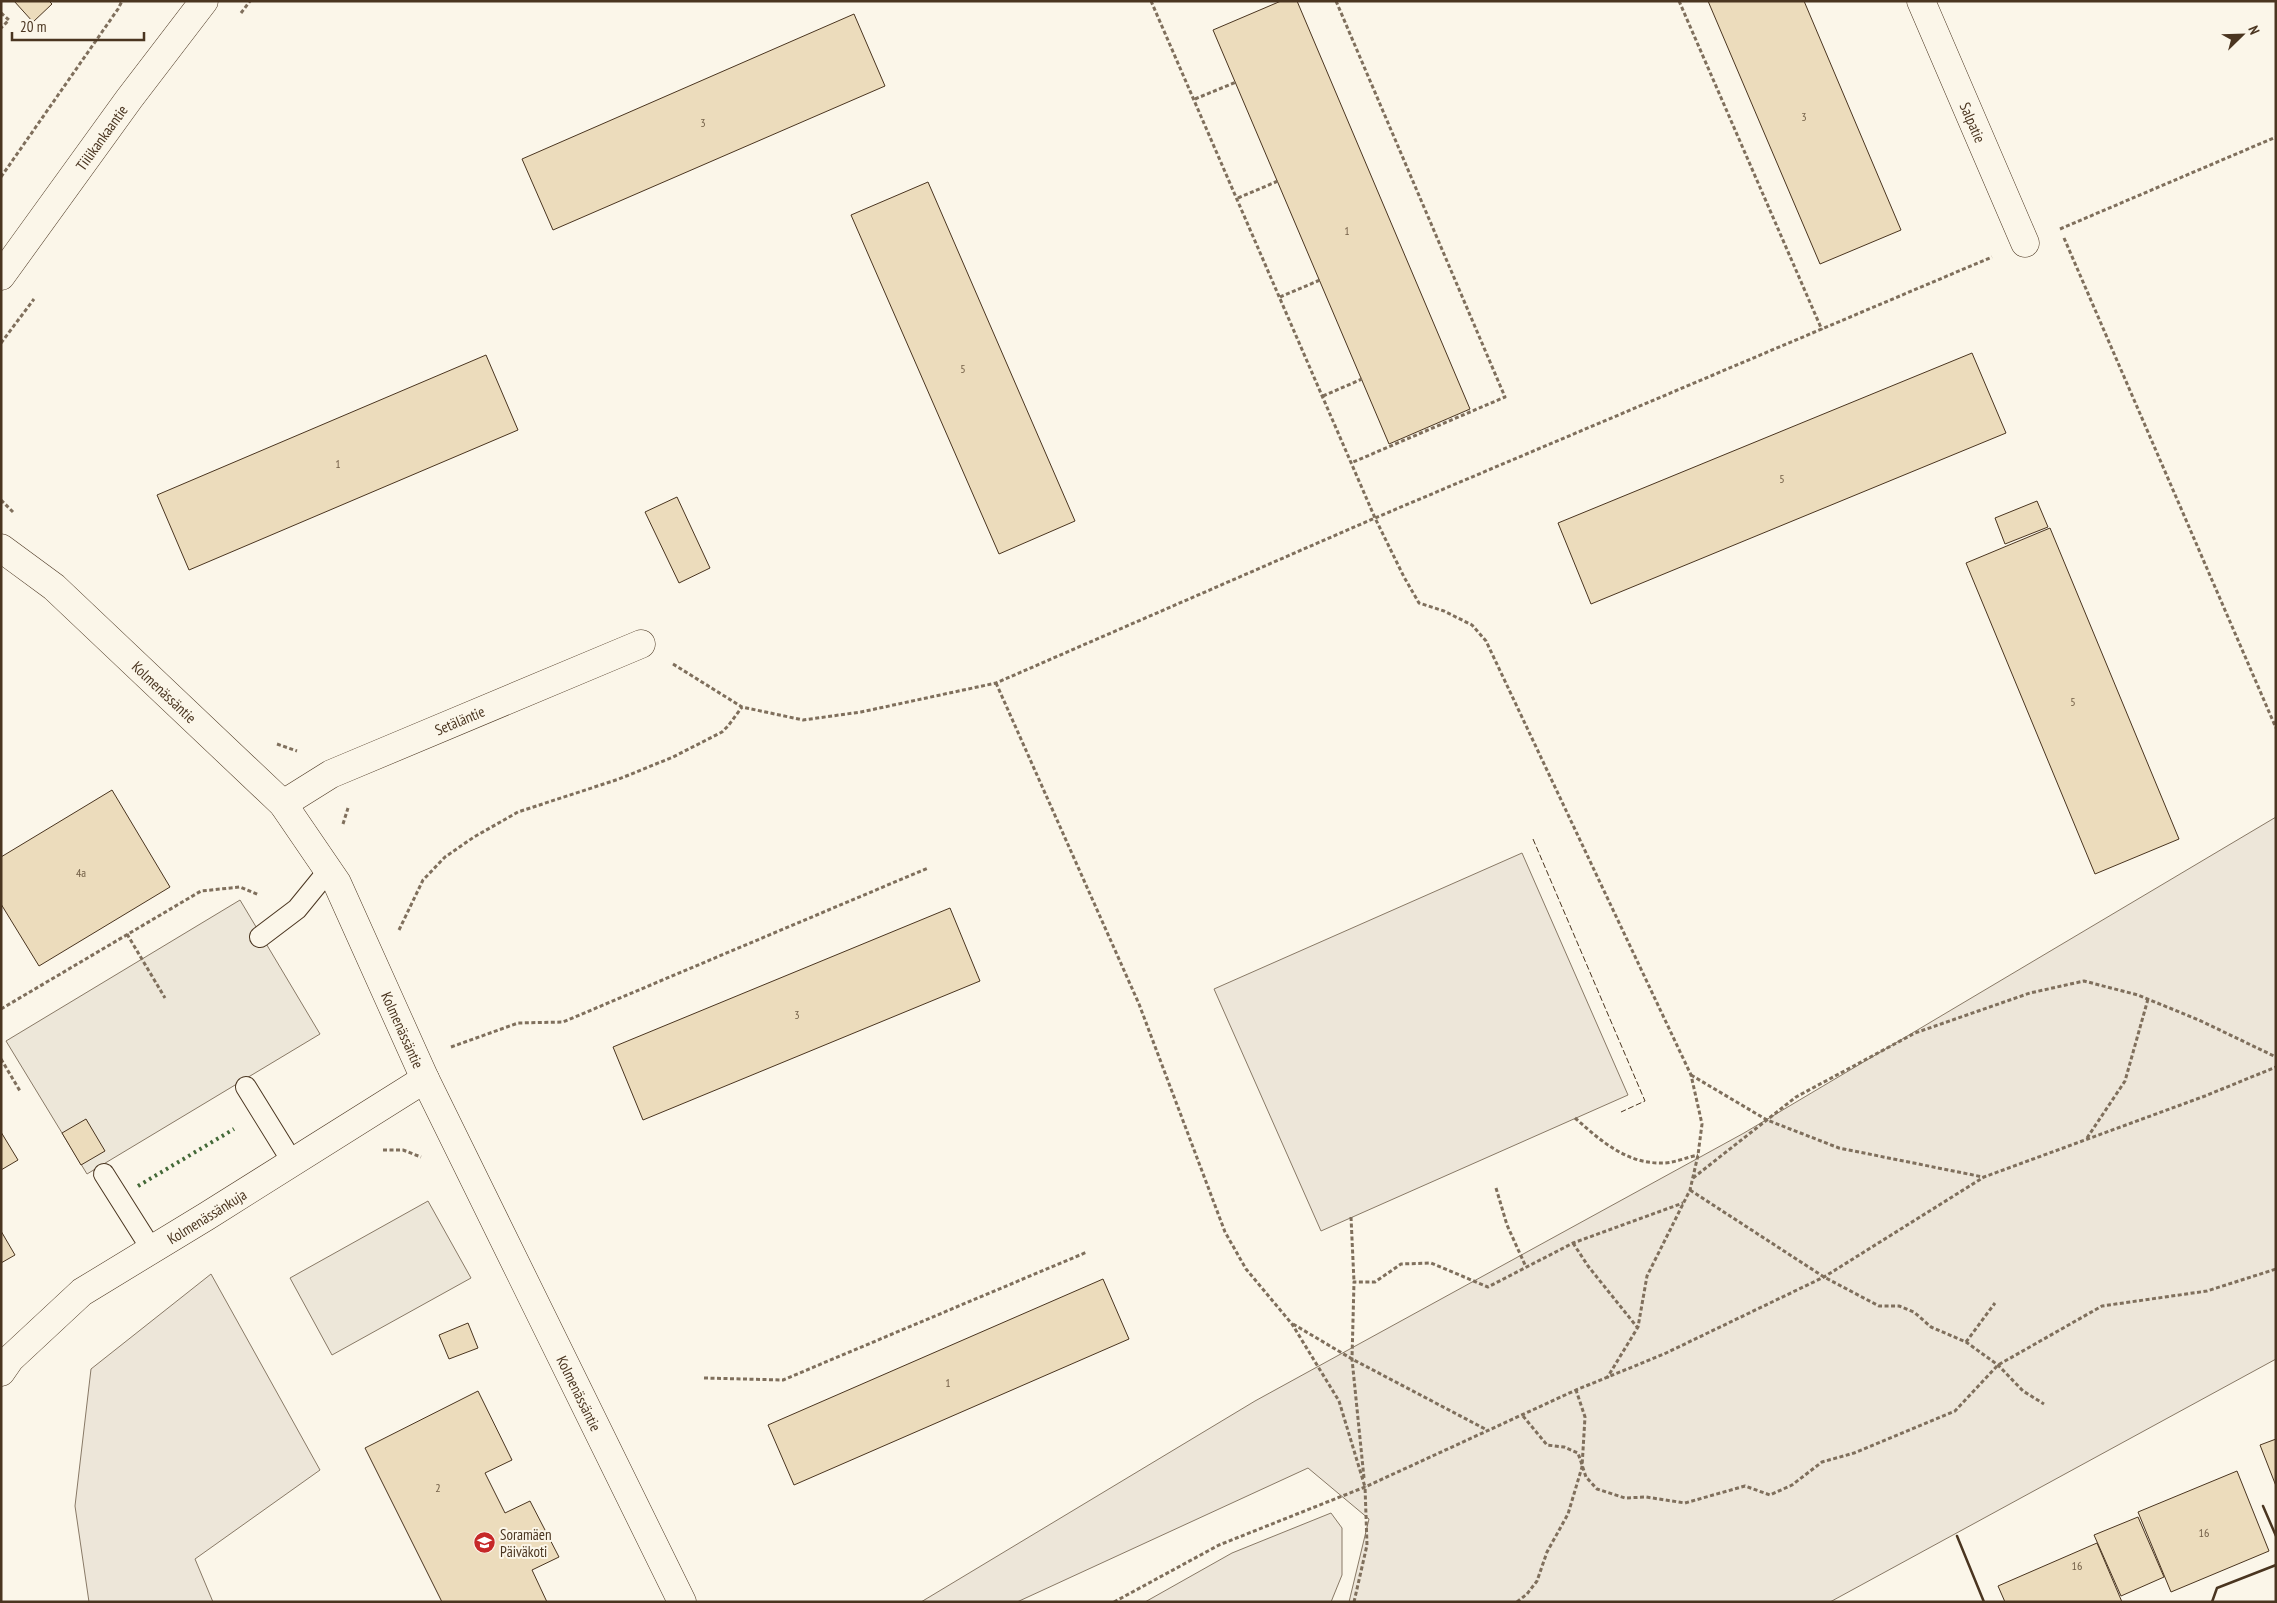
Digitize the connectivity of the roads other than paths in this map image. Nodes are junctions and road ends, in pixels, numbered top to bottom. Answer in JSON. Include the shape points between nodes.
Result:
{"nodes":[{"id":1,"x":204,"y":1,"type":"edge"},
{"id":2,"x":1921,"y":1,"type":"edge"},
{"id":3,"x":2025,"y":243,"type":"road end"},
{"id":4,"x":1,"y":276,"type":"edge"},
{"id":5,"x":1,"y":548,"type":"edge"},
{"id":6,"x":642,"y":644,"type":"road end"},
{"id":7,"x":283,"y":804,"type":"junction"},
{"id":8,"x":328,"y":871,"type":"junction"},
{"id":9,"x":260,"y":937,"type":"dead end"},
{"id":10,"x":426,"y":1079,"type":"junction"},
{"id":11,"x":246,"y":1086,"type":"dead end"},
{"id":12,"x":293,"y":1163,"type":"junction"},
{"id":13,"x":104,"y":1174,"type":"dead end"},
{"id":14,"x":152,"y":1250,"type":"junction"},
{"id":15,"x":1,"y":1372,"type":"edge"},
{"id":16,"x":682,"y":1602,"type":"edge"}],
"edges":[{"from":1,"to":4,"type":"street","name":"Tiilikankaantie"},
{"from":2,"to":3,"type":"street","name":"Salpatie"},
{"from":5,"to":7,"type":"street","name":"Kolmenässäntie","via":[[54,587]]},
{"from":6,"to":7,"type":"street","name":"Setäläntie","via":[[331,774]]},
{"from":7,"to":8,"type":"street","name":"Kolmenässäntie"},
{"from":8,"to":9,"type":"lane","via":[[297,909]]},
{"from":8,"to":10,"type":"street","name":"Kolmenässäntie"},
{"from":10,"to":12,"type":"street","name":"Kolmenässänkuja"},
{"from":10,"to":16,"type":"street","name":"Kolmenässäntie"},
{"from":11,"to":12,"type":"lane"},
{"from":12,"to":14,"type":"street","name":"Kolmenässänkuja"},
{"from":13,"to":14,"type":"lane"},
{"from":14,"to":15,"type":"street","name":"Kolmenässänkuja","via":[[82,1292],[10,1359]]}]}
